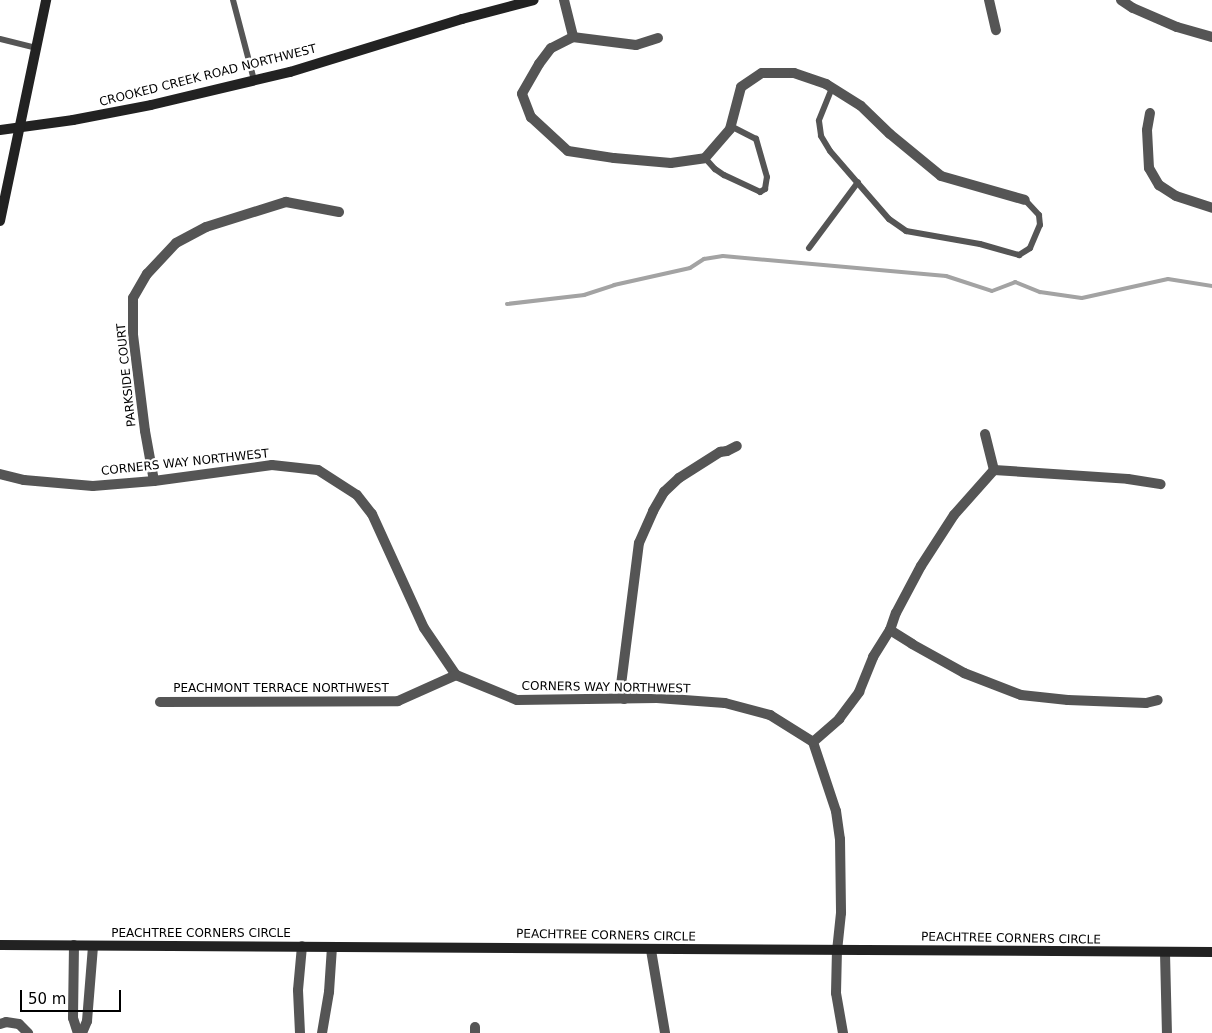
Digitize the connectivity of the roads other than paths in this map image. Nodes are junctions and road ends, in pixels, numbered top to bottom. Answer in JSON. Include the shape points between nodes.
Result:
{"nodes":[{"id":1,"x":46,"y":0,"type":"edge"},
{"id":2,"x":233,"y":0,"type":"edge"},
{"id":3,"x":534,"y":0,"type":"edge"},
{"id":4,"x":564,"y":0,"type":"edge"},
{"id":5,"x":989,"y":0,"type":"edge"},
{"id":6,"x":1121,"y":0,"type":"edge"},
{"id":7,"x":996,"y":30,"type":"dead end"},
{"id":8,"x":1212,"y":36,"type":"edge"},
{"id":9,"x":573,"y":37,"type":"junction"},
{"id":10,"x":658,"y":38,"type":"dead end"},
{"id":11,"x":0,"y":39,"type":"edge"},
{"id":12,"x":35,"y":48,"type":"junction"},
{"id":13,"x":254,"y":80,"type":"junction"},
{"id":14,"x":832,"y":88,"type":"junction"},
{"id":15,"x":1150,"y":113,"type":"dead end"},
{"id":16,"x":731,"y":126,"type":"junction"},
{"id":17,"x":18,"y":128,"type":"junction"},
{"id":18,"x":0,"y":130,"type":"edge"},
{"id":19,"x":705,"y":158,"type":"junction"},
{"id":20,"x":858,"y":182,"type":"junction"},
{"id":21,"x":1025,"y":200,"type":"joint"},
{"id":22,"x":1212,"y":208,"type":"edge"},
{"id":23,"x":339,"y":212,"type":"dead end"},
{"id":24,"x":0,"y":221,"type":"edge"},
{"id":25,"x":809,"y":248,"type":"dead end"},
{"id":26,"x":985,"y":434,"type":"dead end"},
{"id":27,"x":737,"y":446,"type":"dead end"},
{"id":28,"x":994,"y":470,"type":"junction"},
{"id":29,"x":0,"y":474,"type":"edge"},
{"id":30,"x":154,"y":481,"type":"junction"},
{"id":31,"x":1161,"y":484,"type":"dead end"},
{"id":32,"x":890,"y":630,"type":"junction"},
{"id":33,"x":456,"y":675,"type":"junction"},
{"id":34,"x":624,"y":699,"type":"junction"},
{"id":35,"x":1158,"y":700,"type":"dead end"},
{"id":36,"x":160,"y":702,"type":"dead end"},
{"id":37,"x":813,"y":742,"type":"junction"},
{"id":38,"x":0,"y":946,"type":"edge"},
{"id":39,"x":74,"y":946,"type":"junction"},
{"id":40,"x":93,"y":946,"type":"junction"},
{"id":41,"x":302,"y":946,"type":"junction"},
{"id":42,"x":332,"y":947,"type":"junction"},
{"id":43,"x":837,"y":949,"type":"junction"},
{"id":44,"x":651,"y":950,"type":"junction"},
{"id":45,"x":1212,"y":952,"type":"edge"},
{"id":46,"x":1165,"y":953,"type":"junction"},
{"id":47,"x":0,"y":1024,"type":"edge"},
{"id":48,"x":28,"y":1033,"type":"edge"},
{"id":49,"x":78,"y":1033,"type":"edge"},
{"id":50,"x":82,"y":1033,"type":"edge"},
{"id":51,"x":300,"y":1033,"type":"edge"},
{"id":52,"x":322,"y":1033,"type":"edge"},
{"id":53,"x":666,"y":1033,"type":"edge"},
{"id":54,"x":843,"y":1033,"type":"edge"},
{"id":55,"x":1167,"y":1033,"type":"edge"}],
"edges":[{"from":1,"to":12,"type":"street"},
{"from":2,"to":13,"type":"lane"},
{"from":3,"to":13,"type":"street","name":"CROOKED CREEK ROAD NORTHWEST"},
{"from":4,"to":9,"type":"street"},
{"from":5,"to":7,"type":"street"},
{"from":6,"to":8,"type":"street","via":[[1177,27]]},
{"from":9,"to":10,"type":"street","via":[[636,45]]},
{"from":9,"to":19,"type":"street","via":[[551,48],[522,94],[531,117],[568,151],[671,162]]},
{"from":11,"to":12,"type":"lane"},
{"from":12,"to":17,"type":"street"},
{"from":13,"to":17,"type":"street","name":"CROOKED CREEK ROAD NORTHWEST","via":[[151,105]]},
{"from":14,"to":16,"type":"street","via":[[794,73],[762,73],[741,87]]},
{"from":14,"to":20,"type":"lane","via":[[819,121],[821,136]]},
{"from":14,"to":21,"type":"street","via":[[861,106],[941,176]]},
{"from":15,"to":22,"type":"street","via":[[1147,130],[1149,168],[1159,185],[1176,196]]},
{"from":16,"to":19,"type":"street"},
{"from":16,"to":19,"type":"lane","via":[[756,140],[767,177],[765,189],[760,192],[724,175]]},
{"from":17,"to":18,"type":"street","name":"CROOKED CREEK ROAD NORTHWEST"},
{"from":17,"to":24,"type":"street"},
{"from":20,"to":21,"type":"lane","via":[[889,219],[906,231],[980,244],[1019,255],[1030,248],[1040,225],[1039,215]]},
{"from":20,"to":25,"type":"lane"},
{"from":23,"to":30,"type":"street","name":"PARKSIDE COURT","via":[[286,202],[206,227],[176,243],[147,274],[133,298],[133,334]]},
{"from":26,"to":28,"type":"street"},
{"from":27,"to":34,"type":"street","via":[[720,452],[679,478],[664,492],[653,511],[640,543],[621,685]]},
{"from":28,"to":31,"type":"street","via":[[1102,476]]},
{"from":28,"to":32,"type":"street","via":[[950,522],[921,566]]},
{"from":29,"to":30,"type":"street","name":"CORNERS WAY NORTHWEST","via":[[24,480],[93,486]]},
{"from":30,"to":33,"type":"street","name":"CORNERS WAY NORTHWEST","via":[[272,465],[318,470],[357,495],[372,514],[424,628]]},
{"from":32,"to":35,"type":"street","via":[[964,673],[1021,695],[1146,703]]},
{"from":32,"to":37,"type":"street","via":[[873,657],[859,692],[839,719]]},
{"from":33,"to":34,"type":"street","name":"CORNERS WAY NORTHWEST","via":[[517,700]]},
{"from":33,"to":36,"type":"street","name":"PEACHMONT TERRACE NORTHWEST","via":[[398,701]]},
{"from":34,"to":37,"type":"street","name":"CORNERS WAY NORTHWEST","via":[[724,703],[770,714]]},
{"from":37,"to":43,"type":"street","via":[[836,811],[840,839],[841,913]]},
{"from":38,"to":39,"type":"street","name":"PEACHTREE CORNERS CIRCLE"},
{"from":39,"to":40,"type":"street","name":"PEACHTREE CORNERS CIRCLE"},
{"from":39,"to":49,"type":"street","via":[[74,1018]]},
{"from":40,"to":41,"type":"street","name":"PEACHTREE CORNERS CIRCLE"},
{"from":40,"to":50,"type":"street","via":[[87,1021]]},
{"from":41,"to":42,"type":"street","name":"PEACHTREE CORNERS CIRCLE"},
{"from":41,"to":51,"type":"street","via":[[298,990]]},
{"from":42,"to":44,"type":"street","name":"PEACHTREE CORNERS CIRCLE"},
{"from":42,"to":52,"type":"street"},
{"from":43,"to":44,"type":"street","name":"PEACHTREE CORNERS CIRCLE"},
{"from":43,"to":46,"type":"street","name":"PEACHTREE CORNERS CIRCLE"},
{"from":43,"to":54,"type":"street","via":[[836,993]]},
{"from":44,"to":53,"type":"street"},
{"from":45,"to":46,"type":"street","name":"PEACHTREE CORNERS CIRCLE"},
{"from":46,"to":55,"type":"street"},
{"from":47,"to":48,"type":"street","via":[[19,1024]]}]}
